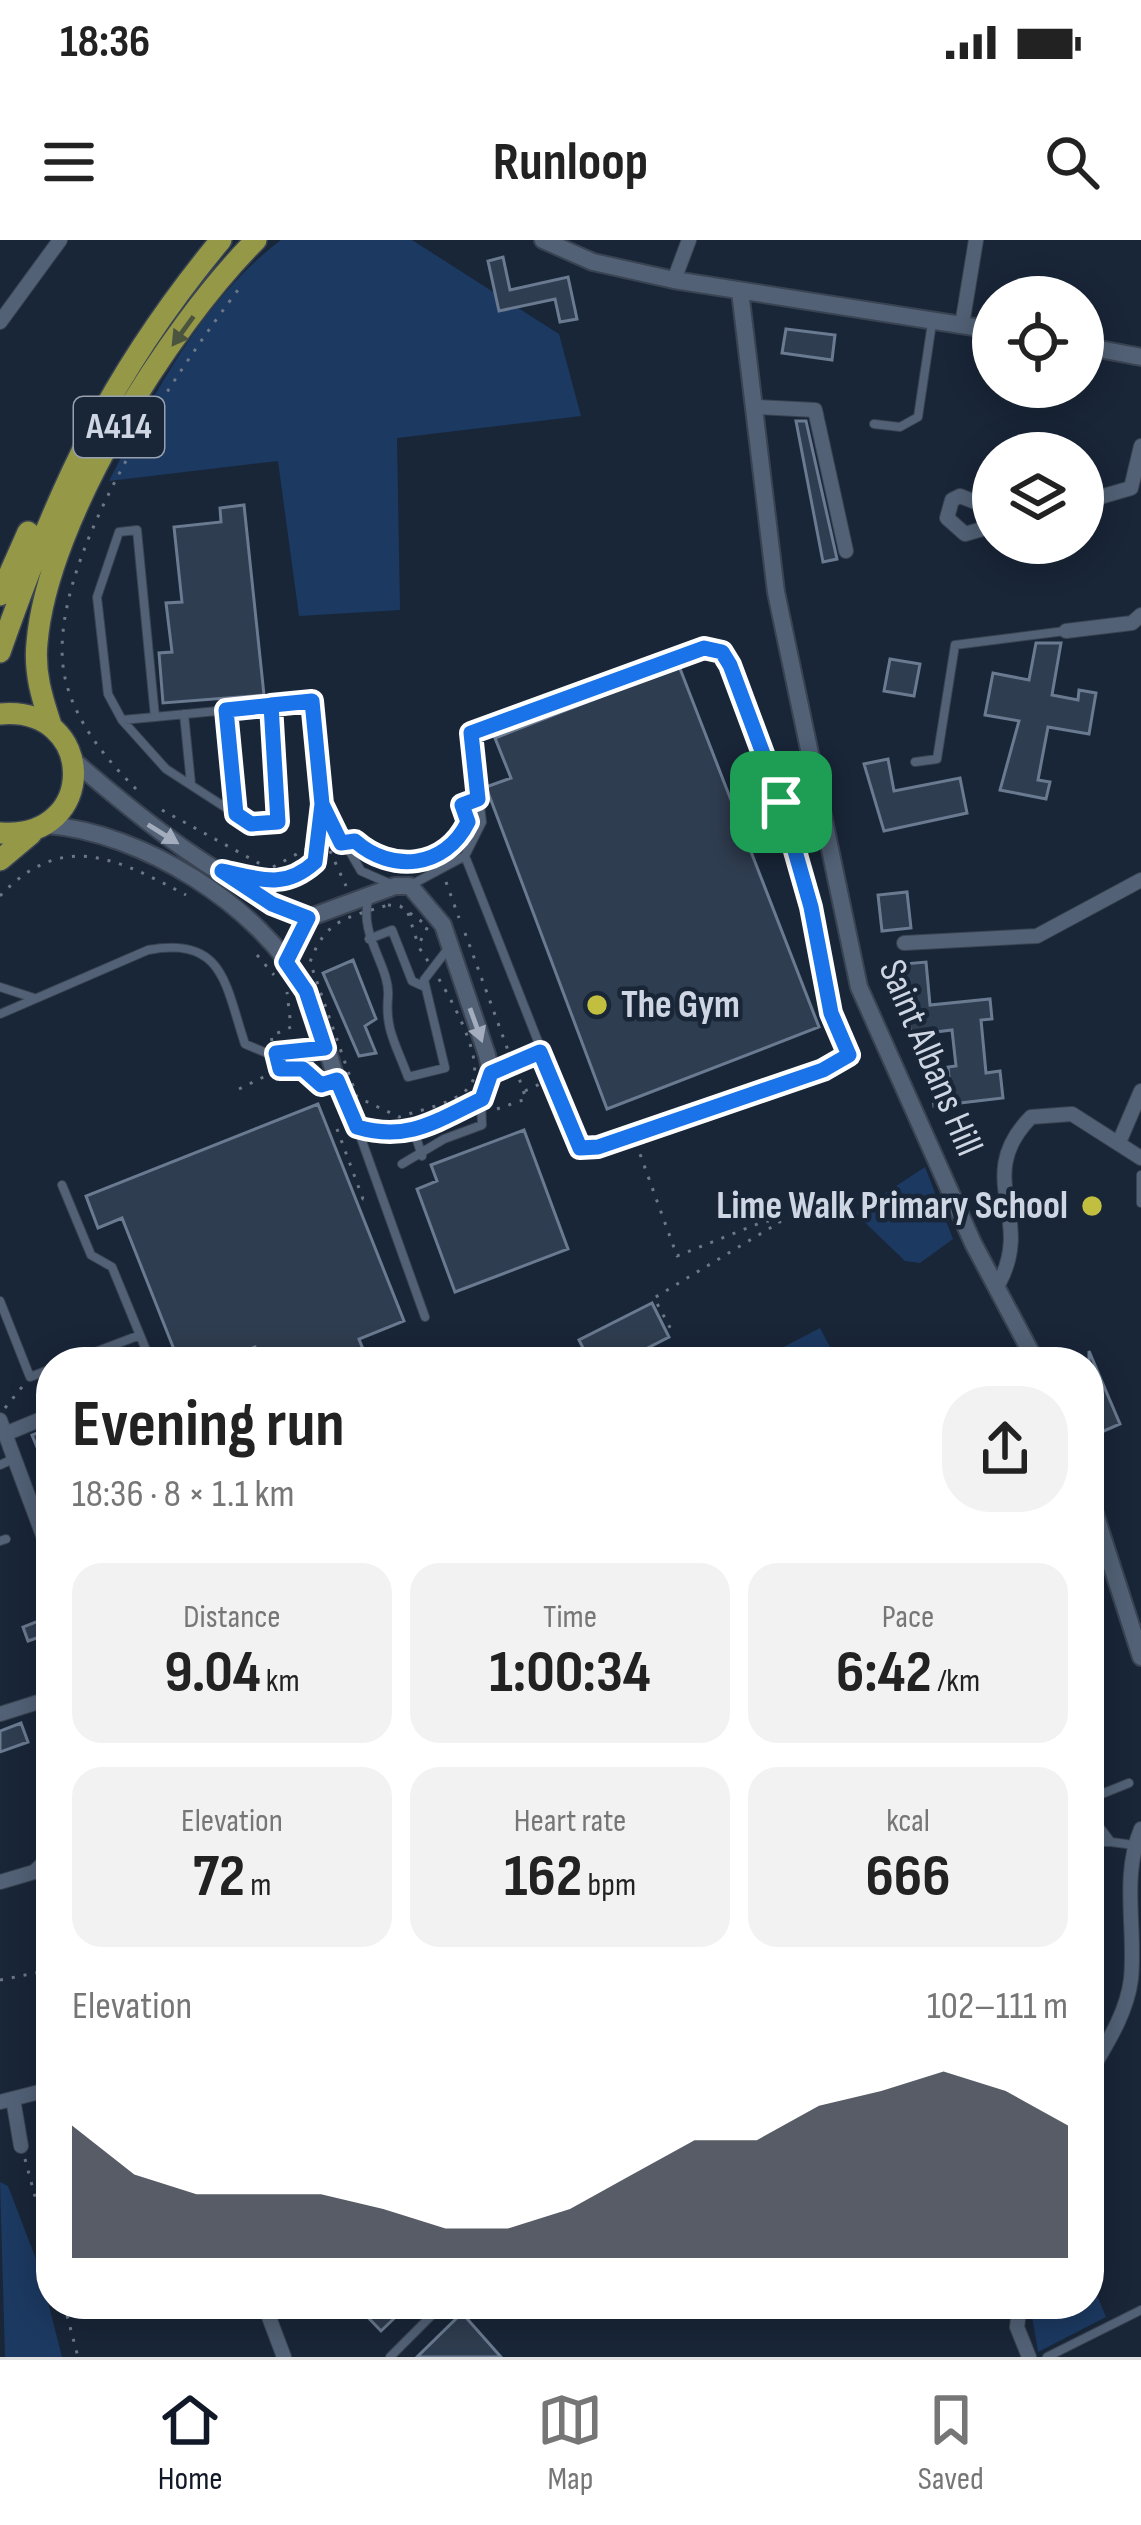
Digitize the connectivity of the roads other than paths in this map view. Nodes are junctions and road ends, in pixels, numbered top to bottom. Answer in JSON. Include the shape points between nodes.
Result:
{"nodes":[{"id":1,"x":60,"y":240,"type":"edge"},
{"id":2,"x":221,"y":240,"type":"edge"},
{"id":3,"x":256,"y":240,"type":"edge"},
{"id":4,"x":543,"y":240,"type":"edge"},
{"id":5,"x":689,"y":240,"type":"edge"},
{"id":6,"x":976,"y":240,"type":"edge"},
{"id":7,"x":674,"y":280,"type":"junction"},
{"id":8,"x":740,"y":291,"type":"junction"},
{"id":9,"x":0,"y":322,"type":"edge"},
{"id":10,"x":933,"y":322,"type":"junction"},
{"id":11,"x":962,"y":325,"type":"junction"},
{"id":12,"x":972,"y":327,"type":"edge"},
{"id":13,"x":1104,"y":350,"type":"edge"},
{"id":14,"x":1141,"y":357,"type":"edge"},
{"id":15,"x":118,"y":376,"type":"junction"},
{"id":16,"x":757,"y":407,"type":"junction"},
{"id":17,"x":874,"y":424,"type":"dead end"},
{"id":18,"x":1141,"y":446,"type":"edge"},
{"id":19,"x":1136,"y":494,"type":"edge"},
{"id":20,"x":1104,"y":499,"type":"edge"},
{"id":21,"x":972,"y":501,"type":"edge"},
{"id":22,"x":972,"y":532,"type":"edge"},
{"id":23,"x":846,"y":550,"type":"dead end"},
{"id":24,"x":0,"y":595,"type":"edge"},
{"id":25,"x":1141,"y":615,"type":"edge"},
{"id":26,"x":1066,"y":631,"type":"joint"},
{"id":27,"x":0,"y":652,"type":"edge"},
{"id":28,"x":271,"y":705,"type":"junction"},
{"id":29,"x":226,"y":710,"type":"junction"},
{"id":30,"x":0,"y":714,"type":"edge"},
{"id":31,"x":184,"y":714,"type":"junction"},
{"id":32,"x":155,"y":717,"type":"junction"},
{"id":33,"x":122,"y":720,"type":"junction"},
{"id":34,"x":51,"y":725,"type":"junction"},
{"id":35,"x":73,"y":760,"type":"junction"},
{"id":36,"x":915,"y":762,"type":"dead end"},
{"id":37,"x":191,"y":786,"type":"junction"},
{"id":38,"x":322,"y":804,"type":"junction"},
{"id":39,"x":236,"y":814,"type":"junction"},
{"id":40,"x":42,"y":827,"type":"junction"},
{"id":41,"x":0,"y":833,"type":"edge"},
{"id":42,"x":465,"y":856,"type":"junction"},
{"id":43,"x":0,"y":860,"type":"edge"},
{"id":44,"x":222,"y":871,"type":"junction"},
{"id":45,"x":1141,"y":880,"type":"edge"},
{"id":46,"x":403,"y":886,"type":"junction"},
{"id":47,"x":370,"y":895,"type":"junction"},
{"id":48,"x":308,"y":918,"type":"junction"},
{"id":49,"x":368,"y":940,"type":"junction"},
{"id":50,"x":904,"y":943,"type":"dead end"},
{"id":51,"x":448,"y":949,"type":"junction"},
{"id":52,"x":286,"y":962,"type":"junction"},
{"id":53,"x":0,"y":987,"type":"edge"},
{"id":54,"x":426,"y":987,"type":"junction"},
{"id":55,"x":36,"y":999,"type":"junction"},
{"id":56,"x":0,"y":1014,"type":"edge"},
{"id":57,"x":325,"y":1048,"type":"junction"},
{"id":58,"x":540,"y":1052,"type":"junction"},
{"id":59,"x":491,"y":1073,"type":"junction"},
{"id":60,"x":1141,"y":1091,"type":"edge"},
{"id":61,"x":482,"y":1099,"type":"junction"},
{"id":62,"x":357,"y":1127,"type":"junction"},
{"id":63,"x":414,"y":1131,"type":"junction"},
{"id":64,"x":1120,"y":1140,"type":"junction"},
{"id":65,"x":422,"y":1156,"type":"junction"},
{"id":66,"x":1141,"y":1158,"type":"edge"},
{"id":67,"x":402,"y":1164,"type":"dead end"},
{"id":68,"x":1141,"y":1175,"type":"edge"},
{"id":69,"x":62,"y":1185,"type":"dead end"},
{"id":70,"x":1141,"y":1203,"type":"edge"},
{"id":71,"x":998,"y":1283,"type":"junction"},
{"id":72,"x":0,"y":1301,"type":"edge"},
{"id":73,"x":425,"y":1317,"type":"dead end"},
{"id":74,"x":140,"y":1335,"type":"junction"},
{"id":75,"x":109,"y":1347,"type":"edge"},
{"id":76,"x":145,"y":1347,"type":"edge"},
{"id":77,"x":1029,"y":1347,"type":"edge"},
{"id":78,"x":36,"y":1375,"type":"edge"},
{"id":79,"x":36,"y":1417,"type":"edge"},
{"id":80,"x":2,"y":1423,"type":"edge"},
{"id":81,"x":7,"y":1462,"type":"edge"},
{"id":82,"x":36,"y":1525,"type":"edge"},
{"id":83,"x":1104,"y":1542,"type":"edge"},
{"id":84,"x":1141,"y":1657,"type":"edge"},
{"id":85,"x":36,"y":1702,"type":"edge"},
{"id":86,"x":0,"y":1714,"type":"edge"},
{"id":87,"x":1130,"y":1783,"type":"dead end"},
{"id":88,"x":1104,"y":1793,"type":"edge"},
{"id":89,"x":1141,"y":1829,"type":"edge"},
{"id":90,"x":1104,"y":1833,"type":"edge"},
{"id":91,"x":1104,"y":1842,"type":"edge"},
{"id":92,"x":1111,"y":1842,"type":"junction"},
{"id":93,"x":1135,"y":1845,"type":"junction"},
{"id":94,"x":36,"y":1870,"type":"edge"},
{"id":95,"x":0,"y":1882,"type":"edge"},
{"id":96,"x":1104,"y":2049,"type":"edge"},
{"id":97,"x":7,"y":2100,"type":"edge"},
{"id":98,"x":21,"y":2146,"type":"road end"},
{"id":99,"x":1141,"y":2311,"type":"edge"},
{"id":100,"x":270,"y":2319,"type":"edge"},
{"id":101,"x":428,"y":2319,"type":"edge"},
{"id":102,"x":1018,"y":2319,"type":"edge"},
{"id":103,"x":284,"y":2357,"type":"edge"},
{"id":104,"x":390,"y":2357,"type":"edge"},
{"id":105,"x":1029,"y":2357,"type":"edge"},
{"id":106,"x":1047,"y":2357,"type":"edge"}],
"edges":[{"from":1,"to":9,"type":"street"},
{"from":2,"to":15,"type":"main road","number":"A414"},
{"from":3,"to":34,"type":"main road","number":"A414","one_way":true,"via":[[146,381],[79,512],[37,643],[39,691]]},
{"from":4,"to":7,"type":"street","via":[[593,262]]},
{"from":5,"to":7,"type":"street"},
{"from":6,"to":11,"type":"street"},
{"from":7,"to":8,"type":"street"},
{"from":8,"to":10,"type":"street"},
{"from":8,"to":16,"type":"street","name":"Saint Albans Hill"},
{"from":10,"to":11,"type":"street"},
{"from":10,"to":17,"type":"lane","via":[[918,417],[900,428]]},
{"from":11,"to":12,"type":"street"},
{"from":13,"to":14,"type":"street"},
{"from":15,"to":24,"type":"main road","number":"A414","via":[[57,471]]},
{"from":15,"to":27,"type":"main road","number":"A414","via":[[43,526]]},
{"from":16,"to":23,"type":"street","via":[[815,410]]},
{"from":16,"to":71,"type":"street","name":"Saint Albans Hill","via":[[776,592],[859,987]]},
{"from":18,"to":19,"type":"street"},
{"from":19,"to":20,"type":"street"},
{"from":21,"to":22,"type":"street","via":[[952,500],[947,518]]},
{"from":25,"to":26,"type":"street"},
{"from":26,"to":36,"type":"lane","via":[[955,645],[937,759]]},
{"from":28,"to":29,"type":"lane"},
{"from":28,"to":38,"type":"lane","via":[[312,701]]},
{"from":28,"to":39,"type":"lane","via":[[278,822],[251,824]]},
{"from":29,"to":31,"type":"lane"},
{"from":29,"to":39,"type":"lane"},
{"from":30,"to":34,"type":"main road"},
{"from":31,"to":32,"type":"lane"},
{"from":31,"to":37,"type":"lane"},
{"from":32,"to":33,"type":"lane"},
{"from":32,"to":33,"type":"lane","via":[[136,530],[119,532],[97,597],[108,694]]},
{"from":33,"to":37,"type":"lane"},
{"from":34,"to":35,"type":"main road"},
{"from":35,"to":40,"type":"main road","via":[[70,796]]},
{"from":35,"to":44,"type":"street","one_way":true,"via":[[144,821]]},
{"from":37,"to":39,"type":"lane"},
{"from":38,"to":44,"type":"lane","via":[[315,862],[298,878],[278,883]]},
{"from":38,"to":46,"type":"lane","via":[[362,871]]},
{"from":40,"to":41,"type":"main road"},
{"from":40,"to":43,"type":"main road"},
{"from":40,"to":52,"type":"street","via":[[83,827],[197,883],[250,922]]},
{"from":42,"to":46,"type":"lane"},
{"from":42,"to":58,"type":"lane"},
{"from":42,"to":58,"type":"lane","via":[[482,822],[471,733],[704,648],[722,652],[781,802],[831,1013],[849,1055],[580,1148]]},
{"from":44,"to":48,"type":"street"},
{"from":45,"to":50,"type":"street","via":[[1037,937]]},
{"from":46,"to":47,"type":"street"},
{"from":46,"to":51,"type":"street","via":[[443,925]]},
{"from":47,"to":48,"type":"street","via":[[354,909]]},
{"from":47,"to":49,"type":"lane"},
{"from":48,"to":52,"type":"lane"},
{"from":49,"to":54,"type":"lane","via":[[392,930],[412,981]]},
{"from":49,"to":54,"type":"lane","via":[[408,1077],[445,1068]]},
{"from":51,"to":54,"type":"lane"},
{"from":51,"to":59,"type":"street","one_way":true},
{"from":52,"to":57,"type":"street","via":[[306,991]]},
{"from":53,"to":55,"type":"lane"},
{"from":55,"to":56,"type":"lane"},
{"from":55,"to":57,"type":"lane","via":[[148,950],[197,949],[219,967],[245,1043],[276,1053]]},
{"from":57,"to":62,"type":"street"},
{"from":58,"to":59,"type":"lane"},
{"from":59,"to":61,"type":"street"},
{"from":60,"to":64,"type":"street"},
{"from":61,"to":63,"type":"street"},
{"from":61,"to":65,"type":"lane","via":[[482,1125]]},
{"from":62,"to":63,"type":"street","via":[[386,1136]]},
{"from":62,"to":73,"type":"lane"},
{"from":63,"to":65,"type":"lane"},
{"from":64,"to":66,"type":"street"},
{"from":64,"to":71,"type":"street","via":[[1072,1114],[1031,1117],[1007,1142],[1013,1257]]},
{"from":65,"to":67,"type":"lane"},
{"from":68,"to":70,"type":"lane"},
{"from":69,"to":74,"type":"lane","via":[[91,1256],[112,1267]]},
{"from":71,"to":77,"type":"street","name":"Saint Albans Hill"},
{"from":72,"to":78,"type":"lane","via":[[30,1378]]},
{"from":74,"to":75,"type":"lane"},
{"from":74,"to":76,"type":"lane"},
{"from":79,"to":80,"type":"street"},
{"from":80,"to":81,"type":"street"},
{"from":81,"to":82,"type":"street"},
{"from":83,"to":84,"type":"street"},
{"from":85,"to":86,"type":"street"},
{"from":87,"to":88,"type":"lane"},
{"from":89,"to":93,"type":"street"},
{"from":90,"to":92,"type":"lane"},
{"from":91,"to":92,"type":"lane"},
{"from":92,"to":93,"type":"lane"},
{"from":93,"to":96,"type":"street","via":[[1131,1982]]},
{"from":94,"to":95,"type":"street"},
{"from":97,"to":98,"type":"street"},
{"from":99,"to":106,"type":"lane"},
{"from":100,"to":103,"type":"street"},
{"from":101,"to":104,"type":"lane"},
{"from":102,"to":105,"type":"street"}]}
